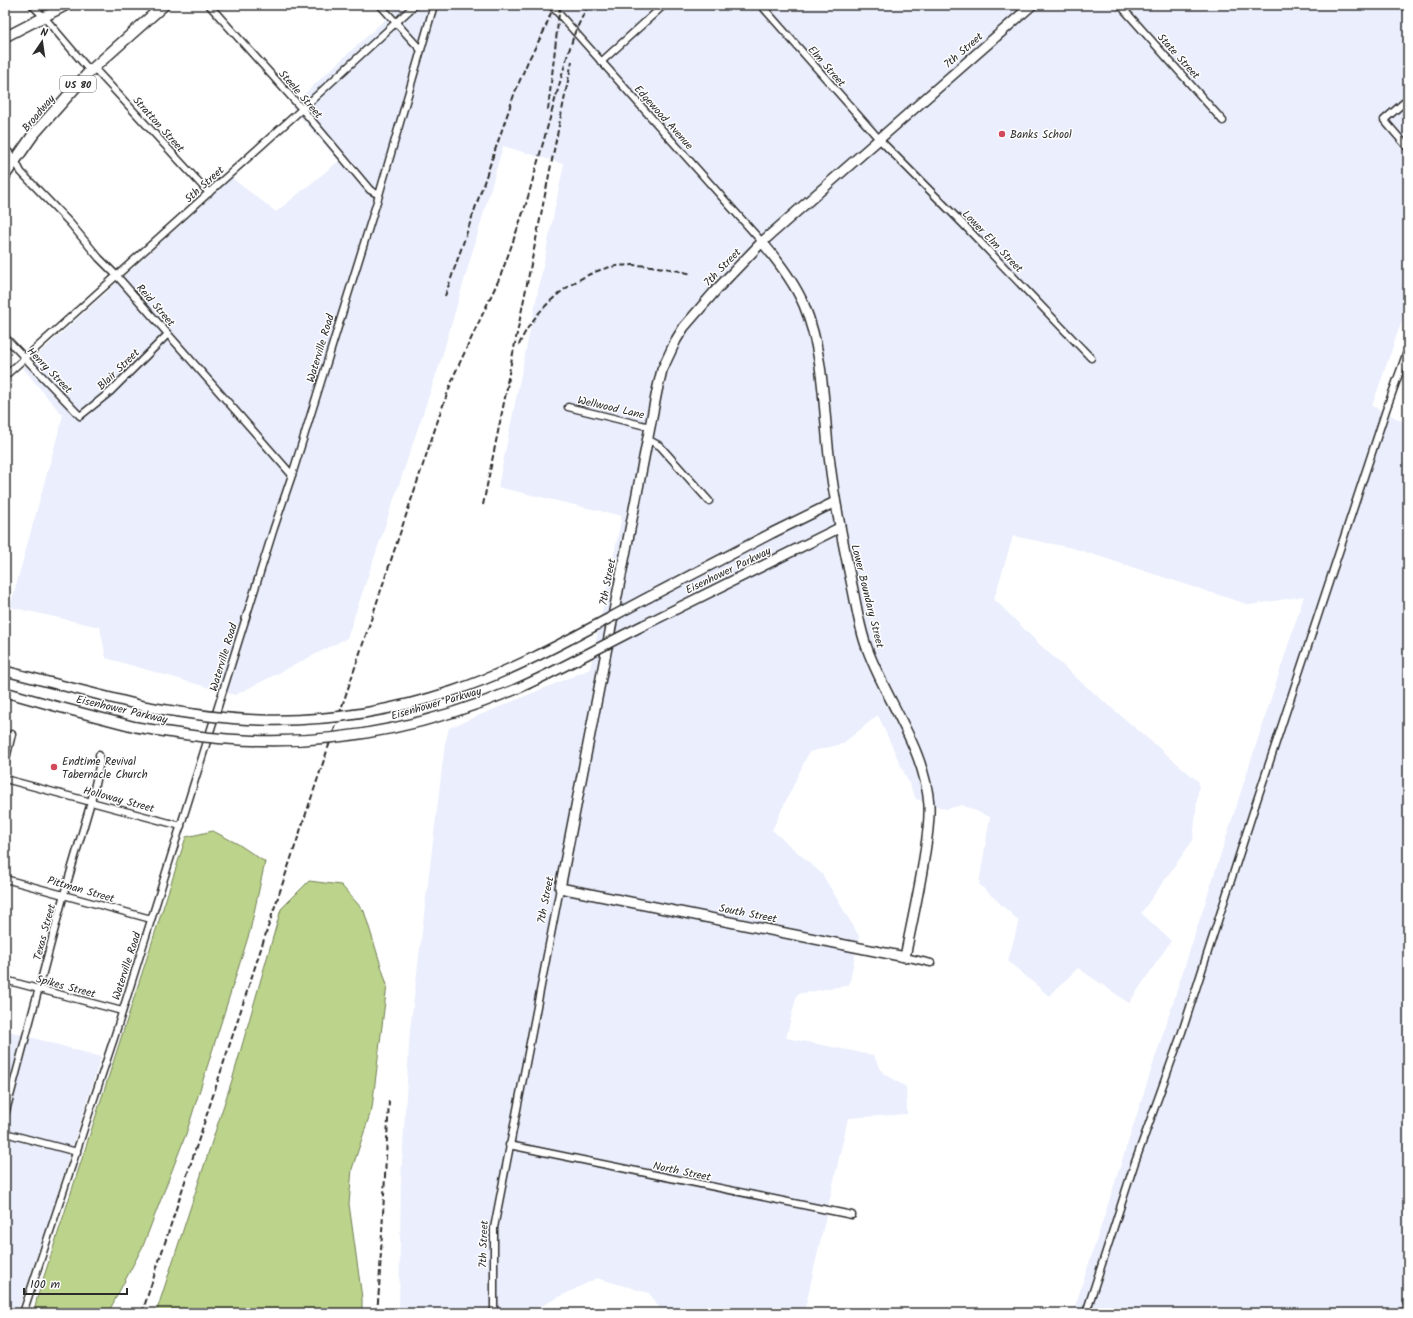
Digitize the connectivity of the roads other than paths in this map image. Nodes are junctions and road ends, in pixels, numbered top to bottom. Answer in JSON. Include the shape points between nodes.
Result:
{"nodes":[{"id":1,"x":32,"y":5,"type":"edge"},
{"id":2,"x":67,"y":5,"type":"edge"},
{"id":3,"x":164,"y":5,"type":"edge"},
{"id":4,"x":209,"y":5,"type":"edge"},
{"id":5,"x":380,"y":5,"type":"edge"},
{"id":6,"x":415,"y":5,"type":"edge"},
{"id":7,"x":434,"y":5,"type":"edge"},
{"id":8,"x":551,"y":5,"type":"edge"},
{"id":9,"x":664,"y":5,"type":"edge"},
{"id":10,"x":761,"y":5,"type":"edge"},
{"id":11,"x":1032,"y":5,"type":"edge"},
{"id":12,"x":1120,"y":5,"type":"edge"},
{"id":13,"x":44,"y":17,"type":"junction"},
{"id":14,"x":396,"y":22,"type":"junction"},
{"id":15,"x":5,"y":37,"type":"edge"},
{"id":16,"x":420,"y":49,"type":"junction"},
{"id":17,"x":601,"y":62,"type":"junction"},
{"id":18,"x":92,"y":69,"type":"junction"},
{"id":19,"x":1408,"y":99,"type":"edge"},
{"id":20,"x":302,"y":110,"type":"junction"},
{"id":21,"x":1223,"y":121,"type":"dead end"},
{"id":22,"x":879,"y":139,"type":"junction"},
{"id":23,"x":5,"y":148,"type":"edge"},
{"id":24,"x":1408,"y":148,"type":"edge"},
{"id":25,"x":15,"y":160,"type":"junction"},
{"id":26,"x":5,"y":175,"type":"edge"},
{"id":27,"x":209,"y":193,"type":"junction"},
{"id":28,"x":379,"y":195,"type":"junction"},
{"id":29,"x":762,"y":242,"type":"junction"},
{"id":30,"x":117,"y":276,"type":"junction"},
{"id":31,"x":168,"y":334,"type":"junction"},
{"id":32,"x":5,"y":337,"type":"edge"},
{"id":33,"x":1408,"y":349,"type":"edge"},
{"id":34,"x":1091,"y":358,"type":"dead end"},
{"id":35,"x":25,"y":359,"type":"junction"},
{"id":36,"x":5,"y":376,"type":"edge"},
{"id":37,"x":568,"y":407,"type":"dead end"},
{"id":38,"x":80,"y":416,"type":"joint"},
{"id":39,"x":650,"y":427,"type":"junction"},
{"id":40,"x":647,"y":439,"type":"junction"},
{"id":41,"x":292,"y":475,"type":"junction"},
{"id":42,"x":709,"y":501,"type":"dead end"},
{"id":43,"x":835,"y":502,"type":"junction"},
{"id":44,"x":839,"y":528,"type":"junction"},
{"id":45,"x":5,"y":671,"type":"edge"},
{"id":46,"x":5,"y":692,"type":"edge"},
{"id":47,"x":12,"y":734,"type":"dead end"},
{"id":48,"x":99,"y":755,"type":"dead end"},
{"id":49,"x":5,"y":763,"type":"edge"},
{"id":50,"x":5,"y":779,"type":"edge"},
{"id":51,"x":91,"y":802,"type":"junction"},
{"id":52,"x":181,"y":826,"type":"junction"},
{"id":53,"x":5,"y":879,"type":"edge"},
{"id":54,"x":560,"y":888,"type":"junction"},
{"id":55,"x":64,"y":894,"type":"junction"},
{"id":56,"x":151,"y":919,"type":"junction"},
{"id":57,"x":905,"y":957,"type":"junction"},
{"id":58,"x":931,"y":963,"type":"dead end"},
{"id":59,"x":5,"y":980,"type":"edge"},
{"id":60,"x":39,"y":989,"type":"junction"},
{"id":61,"x":122,"y":1011,"type":"junction"},
{"id":62,"x":5,"y":1115,"type":"edge"},
{"id":63,"x":5,"y":1133,"type":"edge"},
{"id":64,"x":509,"y":1145,"type":"junction"},
{"id":65,"x":76,"y":1152,"type":"junction"},
{"id":66,"x":852,"y":1215,"type":"dead end"},
{"id":67,"x":23,"y":1313,"type":"edge"},
{"id":68,"x":494,"y":1313,"type":"edge"},
{"id":69,"x":1086,"y":1313,"type":"edge"}],
"edges":[{"from":1,"to":13,"type":"street","name":"Stratton Street"},
{"from":2,"to":13,"type":"street"},
{"from":3,"to":18,"type":"main road","name":"Broadway","number":"US 80"},
{"from":4,"to":20,"type":"street","name":"Steele Street"},
{"from":5,"to":14,"type":"street"},
{"from":6,"to":14,"type":"street","name":"5th Street"},
{"from":7,"to":16,"type":"street","name":"Waterville Road"},
{"from":8,"to":17,"type":"street","name":"Edgewood Avenue"},
{"from":9,"to":17,"type":"street"},
{"from":10,"to":22,"type":"street","name":"Elm Street"},
{"from":11,"to":22,"type":"street","name":"7th Street"},
{"from":12,"to":21,"type":"street","name":"State Street"},
{"from":13,"to":15,"type":"street"},
{"from":13,"to":18,"type":"street","name":"Stratton Street"},
{"from":14,"to":16,"type":"street"},
{"from":14,"to":20,"type":"street","name":"5th Street"},
{"from":16,"to":28,"type":"street","name":"Waterville Road"},
{"from":17,"to":29,"type":"street","name":"Edgewood Avenue"},
{"from":18,"to":25,"type":"main road","name":"Broadway","number":"US 80","via":[[50,115]]},
{"from":18,"to":27,"type":"street","name":"Stratton Street"},
{"from":19,"to":24,"type":"street","via":[[1384,120]]},
{"from":20,"to":27,"type":"street","name":"5th Street"},
{"from":20,"to":28,"type":"street","name":"Steele Street","via":[[370,190]]},
{"from":22,"to":29,"type":"street","name":"7th Street"},
{"from":22,"to":34,"type":"street","name":"Lower Elm Street"},
{"from":23,"to":25,"type":"street","name":"Reid Street"},
{"from":25,"to":26,"type":"main road","name":"Broadway","number":"US 80"},
{"from":25,"to":30,"type":"street","name":"Reid Street","via":[[21,172]]},
{"from":27,"to":30,"type":"street","name":"5th Street"},
{"from":28,"to":41,"type":"street","name":"Waterville Road"},
{"from":29,"to":39,"type":"street","name":"7th Street","via":[[701,306],[676,340],[662,370]]},
{"from":29,"to":43,"type":"street","name":"Lower Boundary Street","via":[[784,271],[803,304],[816,345]]},
{"from":30,"to":31,"type":"street","name":"Reid Street"},
{"from":30,"to":35,"type":"street","name":"5th Street"},
{"from":31,"to":38,"type":"street","name":"Blair Street","via":[[110,392]]},
{"from":31,"to":41,"type":"street","name":"Reid Street"},
{"from":32,"to":35,"type":"street","name":"Henry Street"},
{"from":33,"to":69,"type":"street","via":[[1182,1032],[1134,1164]]},
{"from":35,"to":36,"type":"street","name":"5th Street"},
{"from":35,"to":38,"type":"street","name":"Henry Street"},
{"from":37,"to":39,"type":"street","name":"Wellwood Lane"},
{"from":39,"to":40,"type":"street","name":"7th Street"},
{"from":40,"to":42,"type":"street","via":[[660,446]]},
{"from":40,"to":54,"type":"street","name":"7th Street"},
{"from":41,"to":52,"type":"street","name":"Waterville Road"},
{"from":43,"to":44,"type":"street","name":"Lower Boundary Street"},
{"from":43,"to":45,"type":"street","name":"Eisenhower Parkway","bridge":true,"via":[[772,532],[514,667],[453,691],[387,708],[328,717],[260,720],[204,716],[143,706]]},
{"from":44,"to":46,"type":"street","name":"Eisenhower Parkway","bridge":true,"via":[[502,695],[390,729],[334,738],[227,740],[136,727]]},
{"from":44,"to":57,"type":"street","name":"Lower Boundary Street","via":[[867,648],[916,754],[925,781],[929,805],[926,845]]},
{"from":47,"to":49,"type":"street"},
{"from":48,"to":51,"type":"street","name":"Texas Street","via":[[100,762]]},
{"from":50,"to":51,"type":"street","name":"Holloway Street"},
{"from":51,"to":52,"type":"street","name":"Holloway Street"},
{"from":51,"to":55,"type":"street","name":"Texas Street"},
{"from":52,"to":56,"type":"street","name":"Waterville Road"},
{"from":53,"to":55,"type":"street","name":"Pittman Street"},
{"from":54,"to":57,"type":"street","name":"South Street"},
{"from":54,"to":64,"type":"street","name":"7th Street"},
{"from":55,"to":56,"type":"street","name":"Pittman Street"},
{"from":55,"to":60,"type":"street","name":"Texas Street"},
{"from":56,"to":61,"type":"street","name":"Waterville Road"},
{"from":57,"to":58,"type":"street","name":"South Street"},
{"from":59,"to":60,"type":"street","name":"Spikes Street"},
{"from":60,"to":61,"type":"street","name":"Spikes Street"},
{"from":60,"to":62,"type":"street","name":"Texas Street"},
{"from":61,"to":65,"type":"street","name":"Waterville Road"},
{"from":63,"to":65,"type":"street"},
{"from":64,"to":66,"type":"street","name":"North Street"},
{"from":64,"to":68,"type":"street","name":"7th Street","via":[[494,1228]]},
{"from":65,"to":67,"type":"street","name":"Waterville Road"}]}
